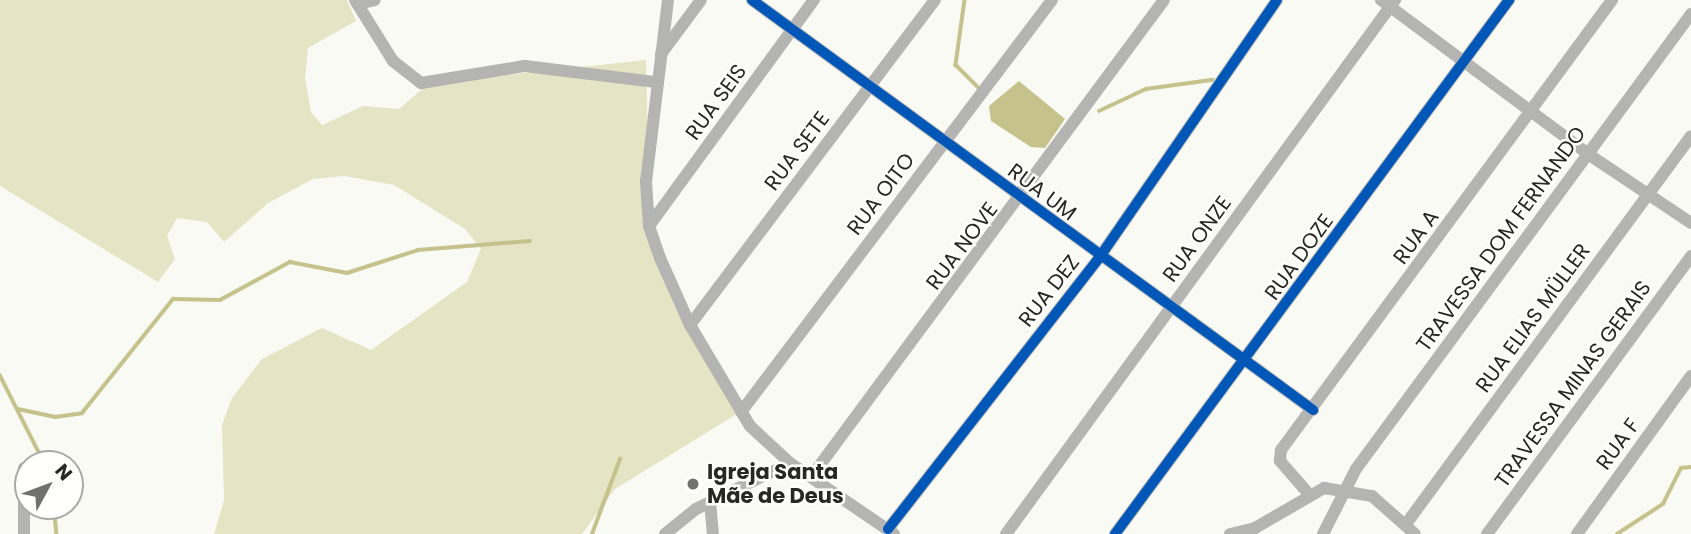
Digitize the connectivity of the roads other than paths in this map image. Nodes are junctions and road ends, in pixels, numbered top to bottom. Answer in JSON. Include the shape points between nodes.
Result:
{"nodes":[{"id":1,"x":374,"y":0,"type":"edge"},
{"id":2,"x":668,"y":0,"type":"edge"},
{"id":3,"x":701,"y":0,"type":"edge"},
{"id":4,"x":752,"y":0,"type":"edge"},
{"id":5,"x":814,"y":0,"type":"edge"},
{"id":6,"x":935,"y":0,"type":"edge"},
{"id":7,"x":1052,"y":0,"type":"edge"},
{"id":8,"x":1164,"y":0,"type":"edge"},
{"id":9,"x":1278,"y":0,"type":"edge"},
{"id":10,"x":1509,"y":0,"type":"edge"},
{"id":11,"x":1612,"y":0,"type":"edge"},
{"id":12,"x":356,"y":2,"type":"edge"},
{"id":13,"x":1389,"y":2,"type":"edge"},
{"id":14,"x":1691,"y":14,"type":"edge"},
{"id":15,"x":792,"y":30,"type":"junction"},
{"id":16,"x":659,"y":58,"type":"junction"},
{"id":17,"x":1465,"y":61,"type":"junction"},
{"id":18,"x":656,"y":82,"type":"junction"},
{"id":19,"x":870,"y":87,"type":"junction"},
{"id":20,"x":1531,"y":112,"type":"junction"},
{"id":21,"x":1691,"y":136,"type":"edge"},
{"id":22,"x":944,"y":143,"type":"junction"},
{"id":23,"x":1588,"y":154,"type":"junction"},
{"id":24,"x":1647,"y":195,"type":"junction"},
{"id":25,"x":1021,"y":200,"type":"junction"},
{"id":26,"x":1691,"y":223,"type":"edge"},
{"id":27,"x":649,"y":226,"type":"junction"},
{"id":28,"x":1691,"y":256,"type":"edge"},
{"id":29,"x":1099,"y":258,"type":"junction"},
{"id":30,"x":1170,"y":309,"type":"junction"},
{"id":31,"x":690,"y":325,"type":"junction"},
{"id":32,"x":1245,"y":363,"type":"junction"},
{"id":33,"x":1691,"y":376,"type":"edge"},
{"id":34,"x":1313,"y":410,"type":"junction"},
{"id":35,"x":741,"y":412,"type":"junction"},
{"id":36,"x":790,"y":463,"type":"junction"},
{"id":37,"x":811,"y":477,"type":"junction"},
{"id":38,"x":1348,"y":491,"type":"junction"},
{"id":39,"x":1308,"y":493,"type":"junction"},
{"id":40,"x":710,"y":501,"type":"junction"},
{"id":41,"x":1410,"y":529,"type":"edge"},
{"id":42,"x":891,"y":532,"type":"edge"},
{"id":43,"x":665,"y":534,"type":"edge"},
{"id":44,"x":713,"y":534,"type":"edge"},
{"id":45,"x":1006,"y":534,"type":"edge"},
{"id":46,"x":1115,"y":534,"type":"edge"},
{"id":47,"x":1230,"y":534,"type":"edge"},
{"id":48,"x":1323,"y":534,"type":"edge"},
{"id":49,"x":1487,"y":534,"type":"edge"},
{"id":50,"x":1577,"y":534,"type":"edge"}],
"edges":[{"from":1,"to":12,"type":"street"},
{"from":2,"to":16,"type":"street"},
{"from":3,"to":16,"type":"street"},
{"from":4,"to":15,"type":"street","name":"RUA UM"},
{"from":5,"to":15,"type":"street","name":"RUA SEIS"},
{"from":6,"to":19,"type":"street","name":"RUA SETE"},
{"from":7,"to":22,"type":"street","name":"RUA OITO"},
{"from":8,"to":25,"type":"street","name":"RUA NOVE"},
{"from":9,"to":29,"type":"street","name":"RUA DEZ"},
{"from":10,"to":17,"type":"street","name":"RUA DOZE"},
{"from":11,"to":20,"type":"street","name":"RUA A"},
{"from":12,"to":18,"type":"street","via":[[393,61],[421,83],[525,66]]},
{"from":13,"to":17,"type":"street"},
{"from":13,"to":30,"type":"street","name":"RUA ONZE"},
{"from":14,"to":23,"type":"street","name":"TRAVESSA DOM FERNANDO"},
{"from":15,"to":19,"type":"street","name":"RUA UM"},
{"from":15,"to":27,"type":"street","name":"RUA SEIS"},
{"from":16,"to":18,"type":"street"},
{"from":17,"to":20,"type":"street"},
{"from":17,"to":32,"type":"street","name":"RUA DOZE"},
{"from":18,"to":27,"type":"street","via":[[646,182]]},
{"from":19,"to":22,"type":"street","name":"RUA UM"},
{"from":19,"to":31,"type":"street","name":"RUA SETE"},
{"from":20,"to":23,"type":"street"},
{"from":20,"to":34,"type":"street","name":"RUA A"},
{"from":21,"to":24,"type":"street","name":"RUA ELIAS MÜLLER"},
{"from":22,"to":25,"type":"street","name":"RUA UM"},
{"from":22,"to":35,"type":"street","name":"RUA OITO"},
{"from":23,"to":24,"type":"street"},
{"from":23,"to":38,"type":"street","name":"TRAVESSA DOM FERNANDO","via":[[1356,469]]},
{"from":24,"to":26,"type":"street"},
{"from":24,"to":41,"type":"street","name":"RUA ELIAS MÜLLER"},
{"from":25,"to":29,"type":"street","name":"RUA UM"},
{"from":25,"to":37,"type":"street","name":"RUA NOVE"},
{"from":27,"to":31,"type":"street"},
{"from":28,"to":49,"type":"street","name":"TRAVESSA MINAS GERAIS"},
{"from":29,"to":30,"type":"street","name":"RUA UM"},
{"from":29,"to":42,"type":"street","name":"RUA DEZ"},
{"from":30,"to":32,"type":"street","name":"RUA UM"},
{"from":30,"to":45,"type":"street","name":"RUA ONZE"},
{"from":31,"to":35,"type":"street"},
{"from":32,"to":34,"type":"street","name":"RUA UM"},
{"from":32,"to":46,"type":"street","name":"RUA DOZE"},
{"from":33,"to":50,"type":"street","name":"RUA F"},
{"from":34,"to":39,"type":"street","name":"RUA A","via":[[1279,454]]},
{"from":35,"to":36,"type":"street"},
{"from":36,"to":37,"type":"street"},
{"from":36,"to":40,"type":"street"},
{"from":37,"to":42,"type":"street"},
{"from":38,"to":39,"type":"street"},
{"from":38,"to":41,"type":"street","via":[[1372,496]]},
{"from":38,"to":48,"type":"street","name":"TRAVESSA DOM FERNANDO"},
{"from":39,"to":47,"type":"street","via":[[1269,521]]},
{"from":40,"to":43,"type":"street"},
{"from":40,"to":44,"type":"street"}]}
